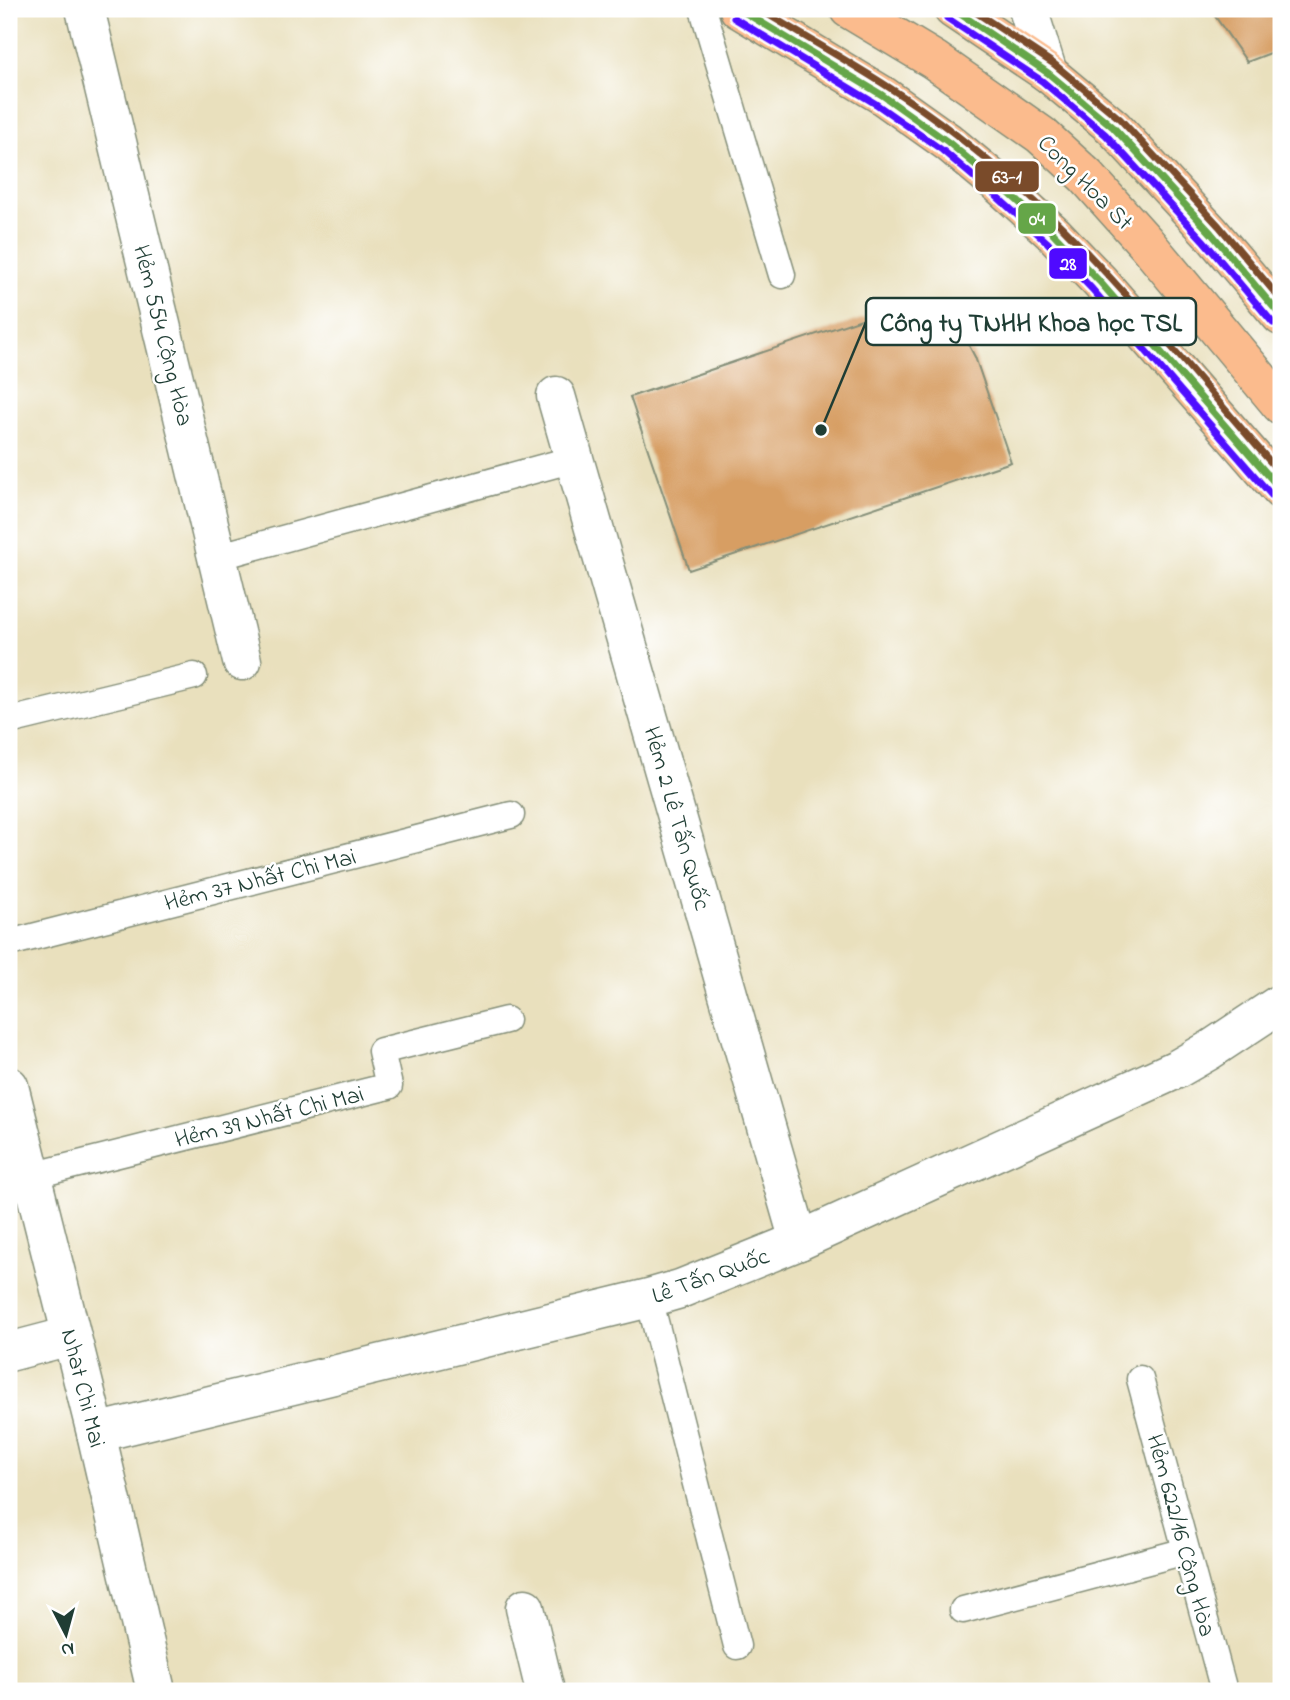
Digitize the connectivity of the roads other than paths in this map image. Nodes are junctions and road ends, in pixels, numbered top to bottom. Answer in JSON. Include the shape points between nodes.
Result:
{"nodes":[{"id":1,"x":85,"y":9,"type":"edge"},
{"id":2,"x":702,"y":9,"type":"edge"},
{"id":3,"x":739,"y":9,"type":"edge"},
{"id":4,"x":849,"y":9,"type":"edge"},
{"id":5,"x":953,"y":9,"type":"edge"},
{"id":6,"x":1028,"y":9,"type":"edge"},
{"id":7,"x":1048,"y":73,"type":"junction"},
{"id":8,"x":782,"y":275,"type":"dead end"},
{"id":9,"x":1274,"y":297,"type":"edge"},
{"id":10,"x":556,"y":396,"type":"dead end"},
{"id":11,"x":1281,"y":405,"type":"edge"},
{"id":12,"x":574,"y":459,"type":"junction"},
{"id":13,"x":1281,"y":490,"type":"edge"},
{"id":14,"x":217,"y":557,"type":"junction"},
{"id":15,"x":242,"y":661,"type":"dead end"},
{"id":16,"x":194,"y":676,"type":"dead end"},
{"id":17,"x":9,"y":720,"type":"edge"},
{"id":18,"x":511,"y":815,"type":"dead end"},
{"id":19,"x":9,"y":943,"type":"edge"},
{"id":20,"x":1281,"y":1003,"type":"edge"},
{"id":21,"x":506,"y":1020,"type":"dead end"},
{"id":22,"x":9,"y":1086,"type":"edge"},
{"id":23,"x":31,"y":1176,"type":"junction"},
{"id":24,"x":799,"y":1241,"type":"junction"},
{"id":25,"x":649,"y":1298,"type":"junction"},
{"id":26,"x":70,"y":1336,"type":"junction"},
{"id":27,"x":9,"y":1352,"type":"edge"},
{"id":28,"x":1140,"y":1379,"type":"dead end"},
{"id":29,"x":96,"y":1433,"type":"junction"},
{"id":30,"x":1186,"y":1551,"type":"junction"},
{"id":31,"x":525,"y":1608,"type":"dead end"},
{"id":32,"x":963,"y":1610,"type":"dead end"},
{"id":33,"x":737,"y":1646,"type":"dead end"},
{"id":34,"x":156,"y":1691,"type":"edge"},
{"id":35,"x":545,"y":1691,"type":"edge"},
{"id":36,"x":1224,"y":1691,"type":"edge"}],
"edges":[{"from":1,"to":14,"type":"street","name":"Hẻm 554 Cộng Hòa"},
{"from":2,"to":8,"type":"lane"},
{"from":3,"to":13,"type":"main road","via":[[881,94],[1001,186],[1100,282]]},
{"from":4,"to":11,"type":"main road","name":"Cong Hoa St","via":[[934,60],[1041,135],[1086,176]]},
{"from":5,"to":7,"type":"main road"},
{"from":6,"to":7,"type":"street"},
{"from":7,"to":9,"type":"main road","via":[[1113,128]]},
{"from":10,"to":12,"type":"street","name":"Hẻm 2 Lê Tấn Quốc"},
{"from":12,"to":14,"type":"lane"},
{"from":12,"to":24,"type":"street","name":"Hẻm 2 Lê Tấn Quốc"},
{"from":14,"to":15,"type":"street","name":"Hẻm 554 Cộng Hòa"},
{"from":16,"to":17,"type":"lane"},
{"from":18,"to":19,"type":"lane","name":"Hẻm 37 Nhất Chi Mai"},
{"from":20,"to":24,"type":"street","name":"Lê Tấn Quốc","via":[[1177,1069]]},
{"from":21,"to":23,"type":"lane","name":"Hẻm 39 Nhất Chi Mai","via":[[381,1051],[389,1086]]},
{"from":22,"to":23,"type":"street","name":"Nhat Chi Mai"},
{"from":23,"to":26,"type":"street","name":"Nhat Chi Mai"},
{"from":24,"to":25,"type":"street","name":"Lê Tấn Quốc"},
{"from":25,"to":29,"type":"street","name":"Lê Tấn Quốc"},
{"from":25,"to":33,"type":"lane"},
{"from":26,"to":27,"type":"street"},
{"from":26,"to":29,"type":"street","name":"Nhat Chi Mai"},
{"from":28,"to":30,"type":"lane","name":"Hẻm 622/16 Cộng Hòa"},
{"from":29,"to":34,"type":"street","name":"Nhat Chi Mai"},
{"from":30,"to":32,"type":"lane"},
{"from":30,"to":36,"type":"lane","name":"Hẻm 622/16 Cộng Hòa"},
{"from":31,"to":35,"type":"street"}]}
